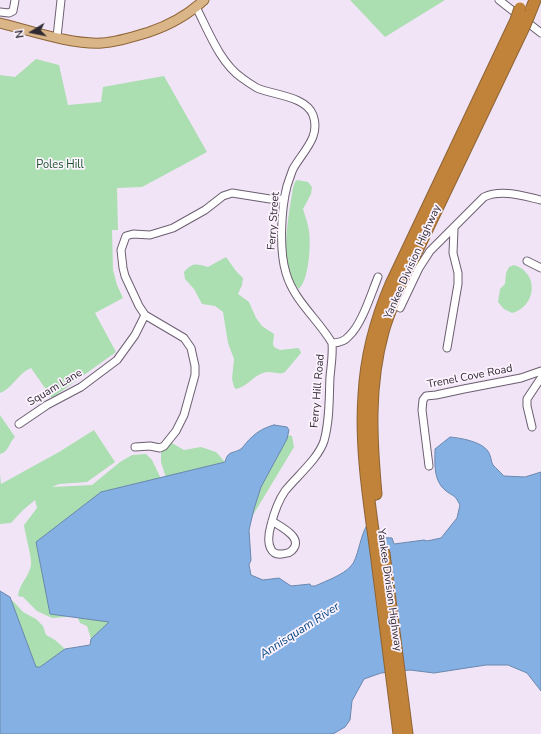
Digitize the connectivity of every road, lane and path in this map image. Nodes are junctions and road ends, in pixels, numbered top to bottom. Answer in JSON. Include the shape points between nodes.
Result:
{"nodes":[{"id":1,"x":15,"y":0,"type":"edge"},
{"id":2,"x":61,"y":0,"type":"edge"},
{"id":3,"x":204,"y":0,"type":"edge"},
{"id":4,"x":499,"y":0,"type":"edge"},
{"id":5,"x":535,"y":0,"type":"edge"},
{"id":6,"x":196,"y":7,"type":"junction"},
{"id":7,"x":524,"y":8,"type":"edge"},
{"id":8,"x":0,"y":12,"type":"edge"},
{"id":9,"x":0,"y":23,"type":"edge"},
{"id":10,"x":541,"y":33,"type":"edge"},
{"id":11,"x":57,"y":37,"type":"junction"},
{"id":12,"x":284,"y":199,"type":"junction"},
{"id":13,"x":541,"y":200,"type":"edge"},
{"id":14,"x":454,"y":228,"type":"junction"},
{"id":15,"x":527,"y":261,"type":"dead end"},
{"id":16,"x":541,"y":268,"type":"edge"},
{"id":17,"x":378,"y":277,"type":"dead end"},
{"id":18,"x":400,"y":308,"type":"dead end"},
{"id":19,"x":145,"y":314,"type":"junction"},
{"id":20,"x":332,"y":344,"type":"junction"},
{"id":21,"x":447,"y":348,"type":"dead end"},
{"id":22,"x":541,"y":371,"type":"edge"},
{"id":23,"x":541,"y":378,"type":"edge"},
{"id":24,"x":19,"y":424,"type":"dead end"},
{"id":25,"x":532,"y":427,"type":"dead end"},
{"id":26,"x":135,"y":447,"type":"dead end"},
{"id":27,"x":429,"y":466,"type":"dead end"},
{"id":28,"x":272,"y":521,"type":"junction"},
{"id":29,"x":401,"y":718,"type":"junction"},
{"id":30,"x":399,"y":734,"type":"edge"},
{"id":31,"x":408,"y":734,"type":"edge"}],
"edges":[{"from":1,"to":8,"type":"street","via":[[13,11]]},
{"from":2,"to":11,"type":"street"},
{"from":3,"to":6,"type":"main road"},
{"from":4,"to":10,"type":"street"},
{"from":5,"to":7,"type":"highway","name":"Yankee Division Highway"},
{"from":6,"to":11,"type":"main road","via":[[161,28],[126,40],[100,43]]},
{"from":6,"to":12,"type":"street","name":"Ferry Street","via":[[223,58],[236,74],[257,87],[299,101],[311,111],[315,132],[293,169]]},
{"from":7,"to":29,"type":"highway","name":"Yankee Division Highway","bridge":true,"via":[[520,23],[391,284],[369,353],[364,394],[364,453],[372,495]]},
{"from":9,"to":11,"type":"main road"},
{"from":12,"to":19,"type":"street","via":[[232,193],[223,196],[174,228],[150,235],[126,236],[121,250],[125,276]]},
{"from":12,"to":20,"type":"street","name":"Ferry Street","via":[[282,254],[289,283]]},
{"from":13,"to":14,"type":"street","via":[[502,193],[490,194],[478,202]]},
{"from":14,"to":18,"type":"street","via":[[426,257]]},
{"from":14,"to":21,"type":"street","via":[[458,284]]},
{"from":15,"to":16,"type":"street"},
{"from":17,"to":20,"type":"street","via":[[356,327],[349,337]]},
{"from":19,"to":24,"type":"street","name":"Squam Lane","via":[[135,336],[116,360],[86,384]]},
{"from":19,"to":26,"type":"street","via":[[186,340],[194,359],[195,375],[182,420],[164,446]]},
{"from":20,"to":28,"type":"street","name":"Ferry Hill Road","via":[[328,420],[324,441],[316,455],[285,492]]},
{"from":22,"to":27,"type":"street","name":"Trenel Cove Road","via":[[521,378],[426,396],[422,410]]},
{"from":23,"to":25,"type":"street","via":[[527,399]]},
{"from":28,"to":28,"type":"street","name":"Ferry Hill Road","via":[[294,537],[295,548],[290,552],[279,554],[271,550],[269,537]]},
{"from":29,"to":30,"type":"highway","name":"Yankee Division Highway"},
{"from":29,"to":31,"type":"highway","name":"Yankee Division Highway"}]}
